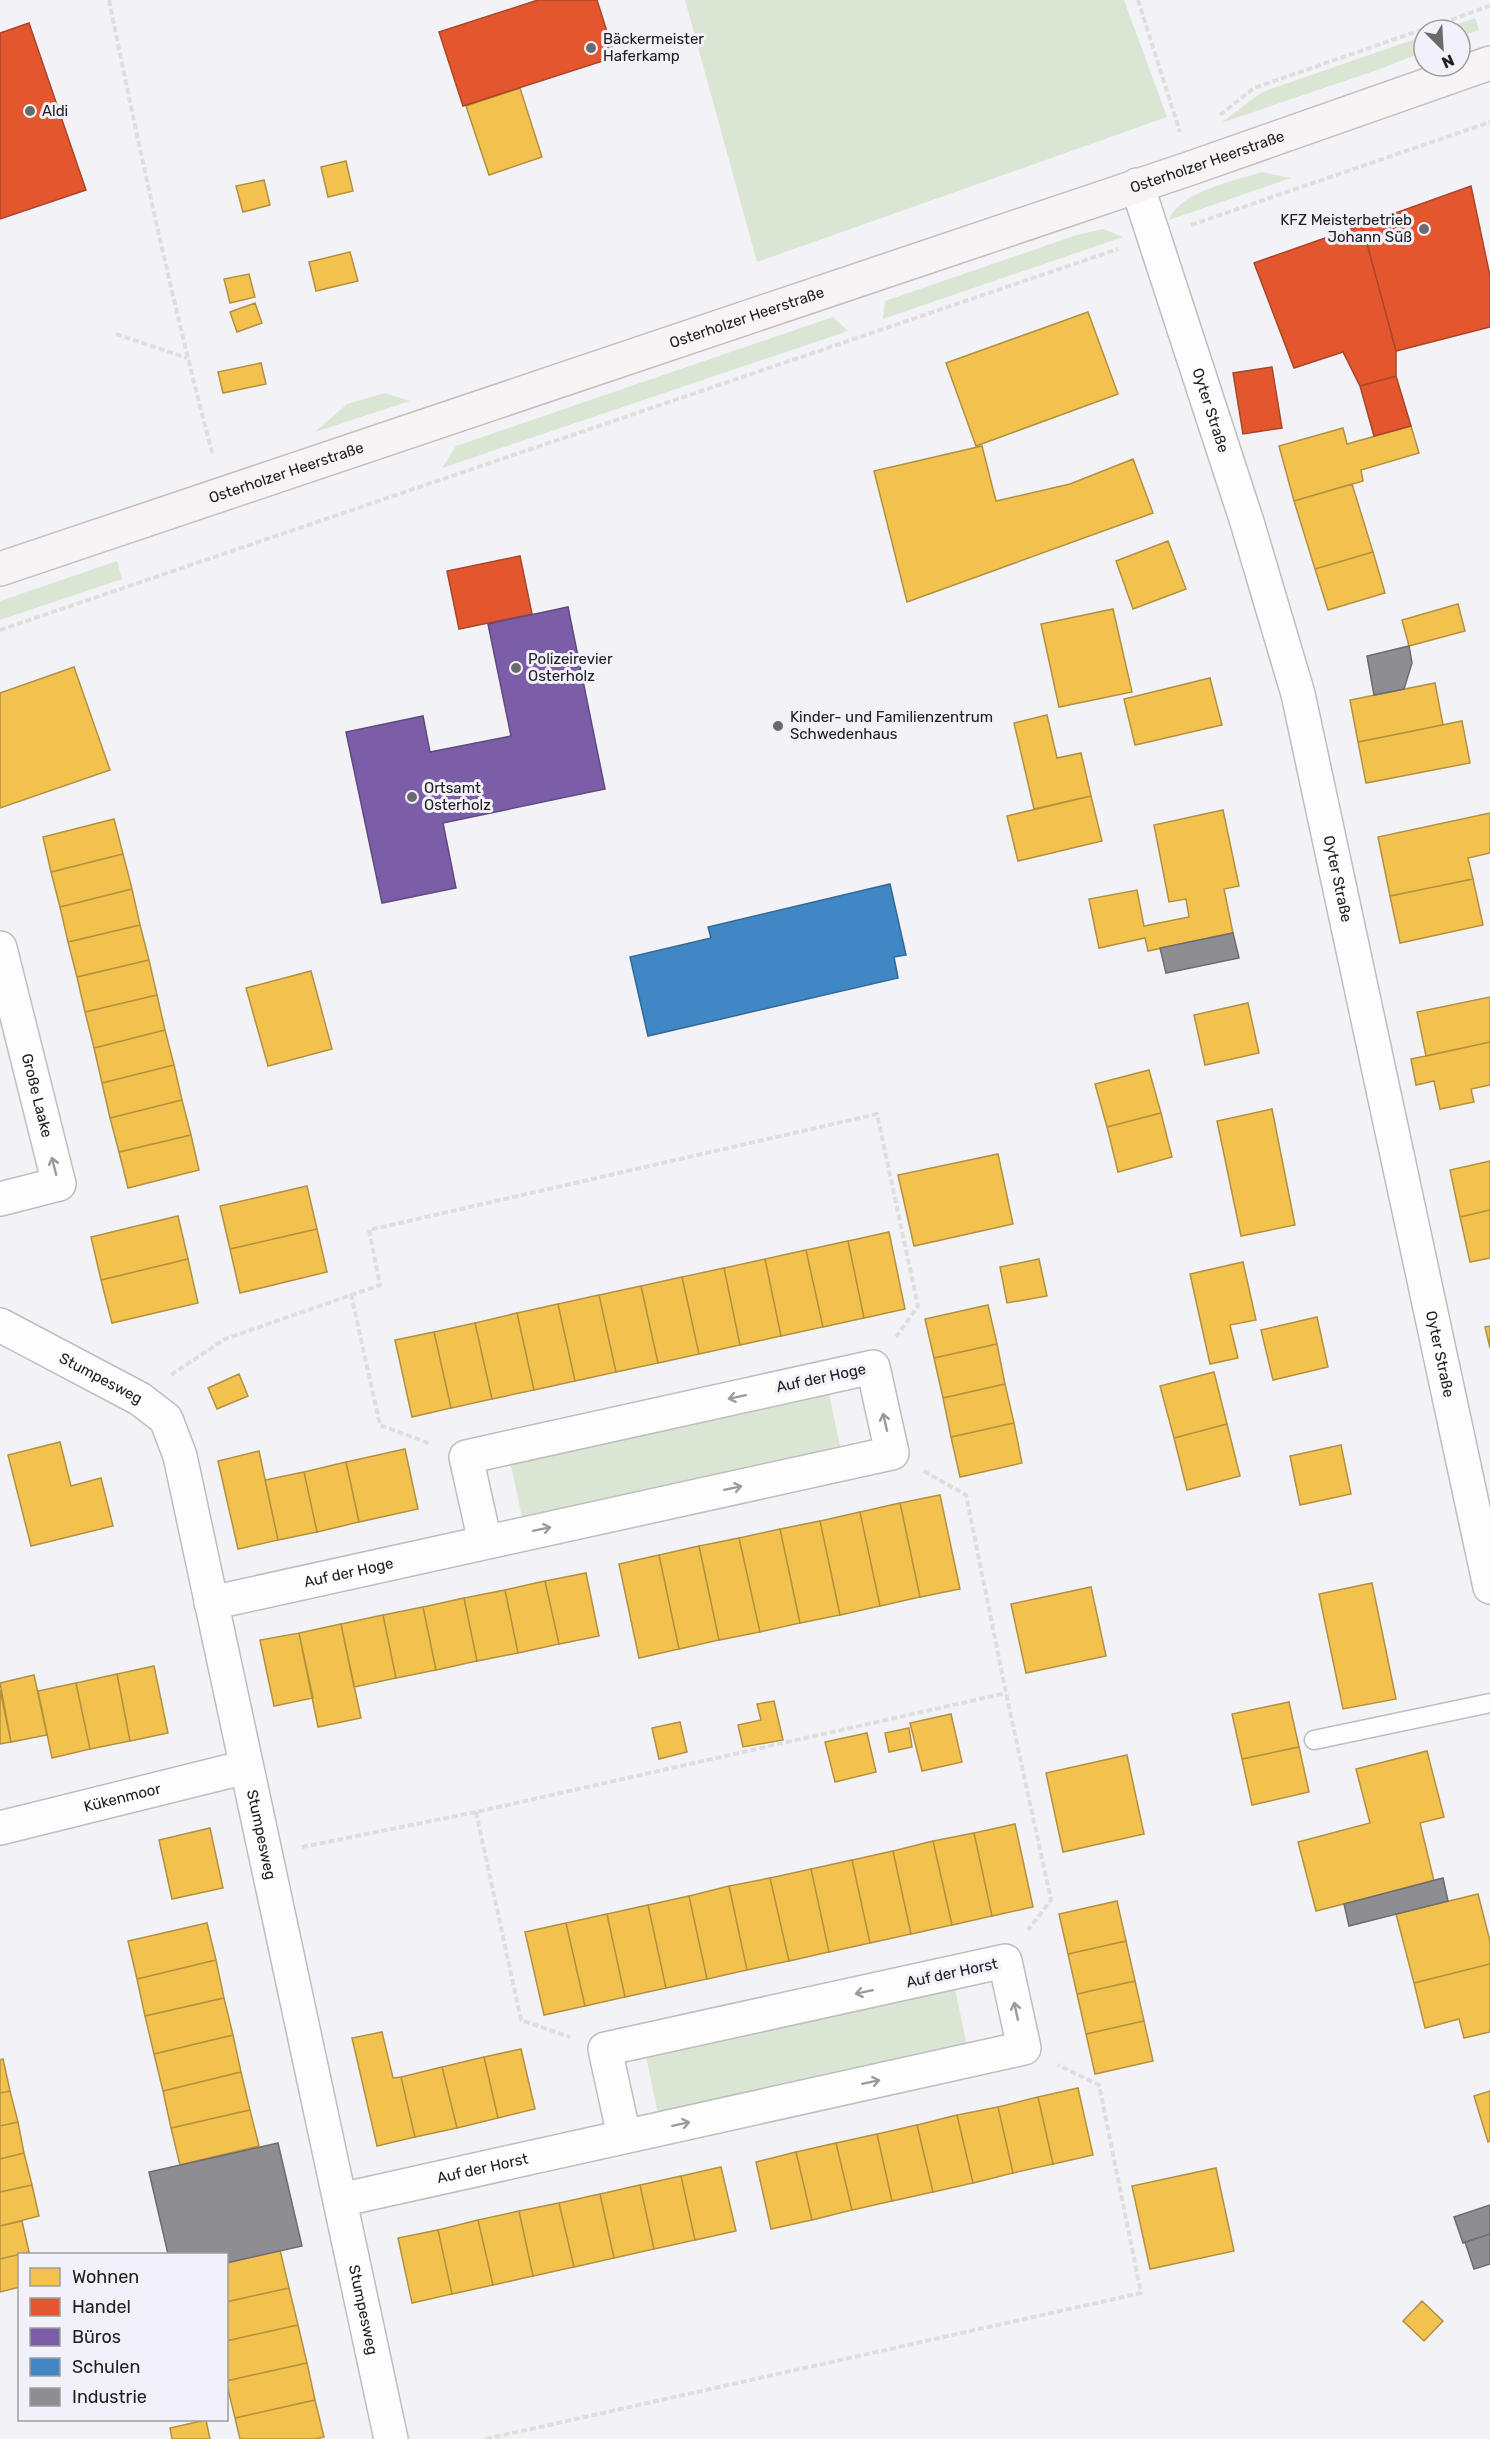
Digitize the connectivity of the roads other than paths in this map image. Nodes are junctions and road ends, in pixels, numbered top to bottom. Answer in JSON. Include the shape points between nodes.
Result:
{"nodes":[{"id":1,"x":1490,"y":63,"type":"edge"},
{"id":2,"x":1137,"y":185,"type":"junction"},
{"id":3,"x":0,"y":569,"type":"edge"},
{"id":4,"x":0,"y":948,"type":"edge"},
{"id":5,"x":0,"y":1199,"type":"edge"},
{"id":6,"x":0,"y":1325,"type":"edge"},
{"id":7,"x":485,"y":1542,"type":"junction"},
{"id":8,"x":1490,"y":1587,"type":"edge"},
{"id":9,"x":212,"y":1602,"type":"junction"},
{"id":10,"x":1490,"y":1703,"type":"edge"},
{"id":11,"x":1314,"y":1740,"type":"dead end"},
{"id":12,"x":246,"y":1767,"type":"junction"},
{"id":13,"x":0,"y":1828,"type":"edge"},
{"id":14,"x":624,"y":2136,"type":"junction"},
{"id":15,"x":340,"y":2200,"type":"junction"},
{"id":16,"x":391,"y":2439,"type":"edge"}],
"edges":[{"from":1,"to":2,"type":"main road","name":"Osterholzer Heerstraße"},
{"from":2,"to":3,"type":"main road","name":"Osterholzer Heerstraße"},
{"from":2,"to":8,"type":"street","name":"Oyter Straße","via":[[1247,522],[1298,694]]},
{"from":5,"to":4,"type":"street","name":"Große Laake","one_way":true,"via":[[59,1184]]},
{"from":6,"to":9,"type":"street","name":"Stumpesweg","via":[[140,1399],[166,1419],[180,1456]]},
{"from":7,"to":7,"type":"street","name":"Auf der Hoge","one_way":true,"via":[[892,1453],[873,1367],[466,1456]]},
{"from":7,"to":9,"type":"street","name":"Auf der Hoge"},
{"from":9,"to":12,"type":"street","name":"Stumpesweg"},
{"from":10,"to":11,"type":"lane"},
{"from":12,"to":13,"type":"street","name":"Kükenmoor"},
{"from":12,"to":15,"type":"street","name":"Stumpesweg"},
{"from":14,"to":14,"type":"street","name":"Auf der Horst","one_way":true,"via":[[1024,2048],[1005,1961],[605,2049]]},
{"from":14,"to":15,"type":"street","name":"Auf der Horst"},
{"from":15,"to":16,"type":"street","name":"Stumpesweg"}]}
